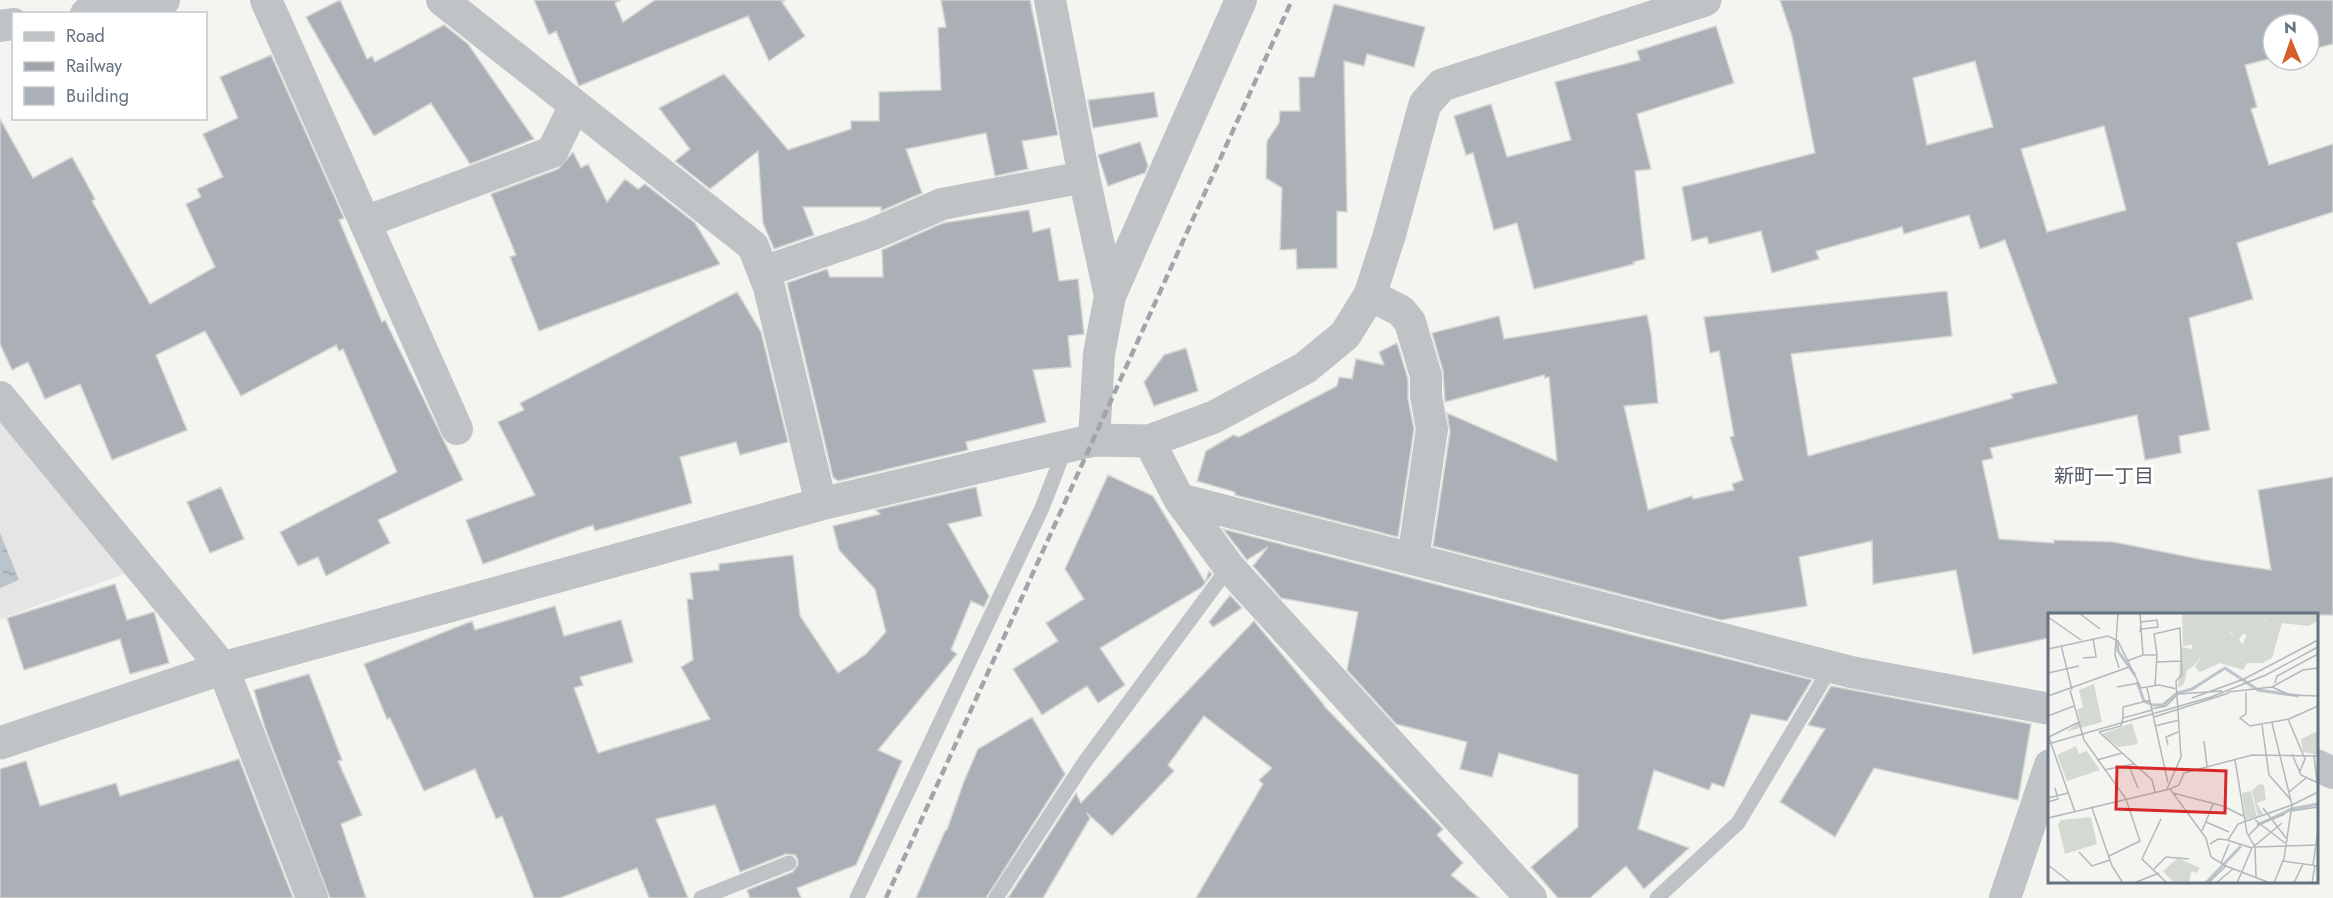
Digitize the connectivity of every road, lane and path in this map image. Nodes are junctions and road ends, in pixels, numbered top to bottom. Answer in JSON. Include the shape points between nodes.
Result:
{"nodes":[{"id":1,"x":164,"y":0,"type":"edge"},
{"id":2,"x":266,"y":0,"type":"edge"},
{"id":3,"x":442,"y":0,"type":"edge"},
{"id":4,"x":1050,"y":0,"type":"edge"},
{"id":5,"x":1240,"y":0,"type":"edge"},
{"id":6,"x":1705,"y":0,"type":"edge"},
{"id":7,"x":97,"y":12,"type":"edge"},
{"id":8,"x":574,"y":105,"type":"junction"},
{"id":9,"x":1084,"y":177,"type":"junction"},
{"id":10,"x":365,"y":222,"type":"junction"},
{"id":11,"x":763,"y":272,"type":"junction"},
{"id":12,"x":1110,"y":296,"type":"junction"},
{"id":13,"x":1370,"y":296,"type":"junction"},
{"id":14,"x":0,"y":397,"type":"edge"},
{"id":15,"x":457,"y":429,"type":"dead end"},
{"id":16,"x":1149,"y":441,"type":"junction"},
{"id":17,"x":1080,"y":443,"type":"junction"},
{"id":18,"x":1179,"y":499,"type":"junction"},
{"id":19,"x":821,"y":504,"type":"junction"},
{"id":20,"x":1413,"y":560,"type":"junction"},
{"id":21,"x":1229,"y":567,"type":"junction"},
{"id":22,"x":1831,"y":667,"type":"junction"},
{"id":23,"x":223,"y":668,"type":"junction"},
{"id":24,"x":2048,"y":709,"type":"edge"},
{"id":25,"x":0,"y":743,"type":"edge"},
{"id":26,"x":2318,"y":766,"type":"edge"},
{"id":27,"x":2048,"y":768,"type":"edge"},
{"id":28,"x":2333,"y":773,"type":"edge"},
{"id":29,"x":789,"y":864,"type":"dead end"},
{"id":30,"x":312,"y":898,"type":"edge"},
{"id":31,"x":701,"y":898,"type":"edge"},
{"id":32,"x":857,"y":898,"type":"edge"},
{"id":33,"x":996,"y":898,"type":"edge"},
{"id":34,"x":1531,"y":898,"type":"edge"},
{"id":35,"x":1657,"y":898,"type":"edge"},
{"id":36,"x":2005,"y":898,"type":"edge"}],
"edges":[{"from":1,"to":7,"type":"street"},
{"from":2,"to":10,"type":"street"},
{"from":3,"to":8,"type":"street"},
{"from":4,"to":9,"type":"street"},
{"from":5,"to":12,"type":"street"},
{"from":6,"to":13,"type":"street","via":[[1443,85],[1425,104]]},
{"from":8,"to":10,"type":"street","via":[[552,152]]},
{"from":8,"to":11,"type":"street","via":[[753,246]]},
{"from":9,"to":11,"type":"street","via":[[942,204],[873,234]]},
{"from":9,"to":12,"type":"street"},
{"from":10,"to":15,"type":"street"},
{"from":11,"to":19,"type":"street"},
{"from":12,"to":17,"type":"street"},
{"from":13,"to":16,"type":"street","via":[[1345,335],[1305,368],[1214,417]]},
{"from":13,"to":20,"type":"street","via":[[1401,311],[1410,322],[1426,376],[1432,429]]},
{"from":14,"to":23,"type":"street"},
{"from":16,"to":17,"type":"street"},
{"from":16,"to":18,"type":"street"},
{"from":17,"to":19,"type":"street"},
{"from":17,"to":32,"type":"lane","via":[[1042,508]]},
{"from":18,"to":20,"type":"street"},
{"from":18,"to":21,"type":"street"},
{"from":19,"to":23,"type":"street"},
{"from":20,"to":22,"type":"street"},
{"from":21,"to":33,"type":"lane","via":[[1084,763]]},
{"from":21,"to":34,"type":"street"},
{"from":22,"to":24,"type":"street"},
{"from":22,"to":35,"type":"lane","via":[[1738,823]]},
{"from":23,"to":25,"type":"street"},
{"from":23,"to":30,"type":"street"},
{"from":26,"to":28,"type":"street"},
{"from":27,"to":36,"type":"street"},
{"from":29,"to":31,"type":"lane"}]}
